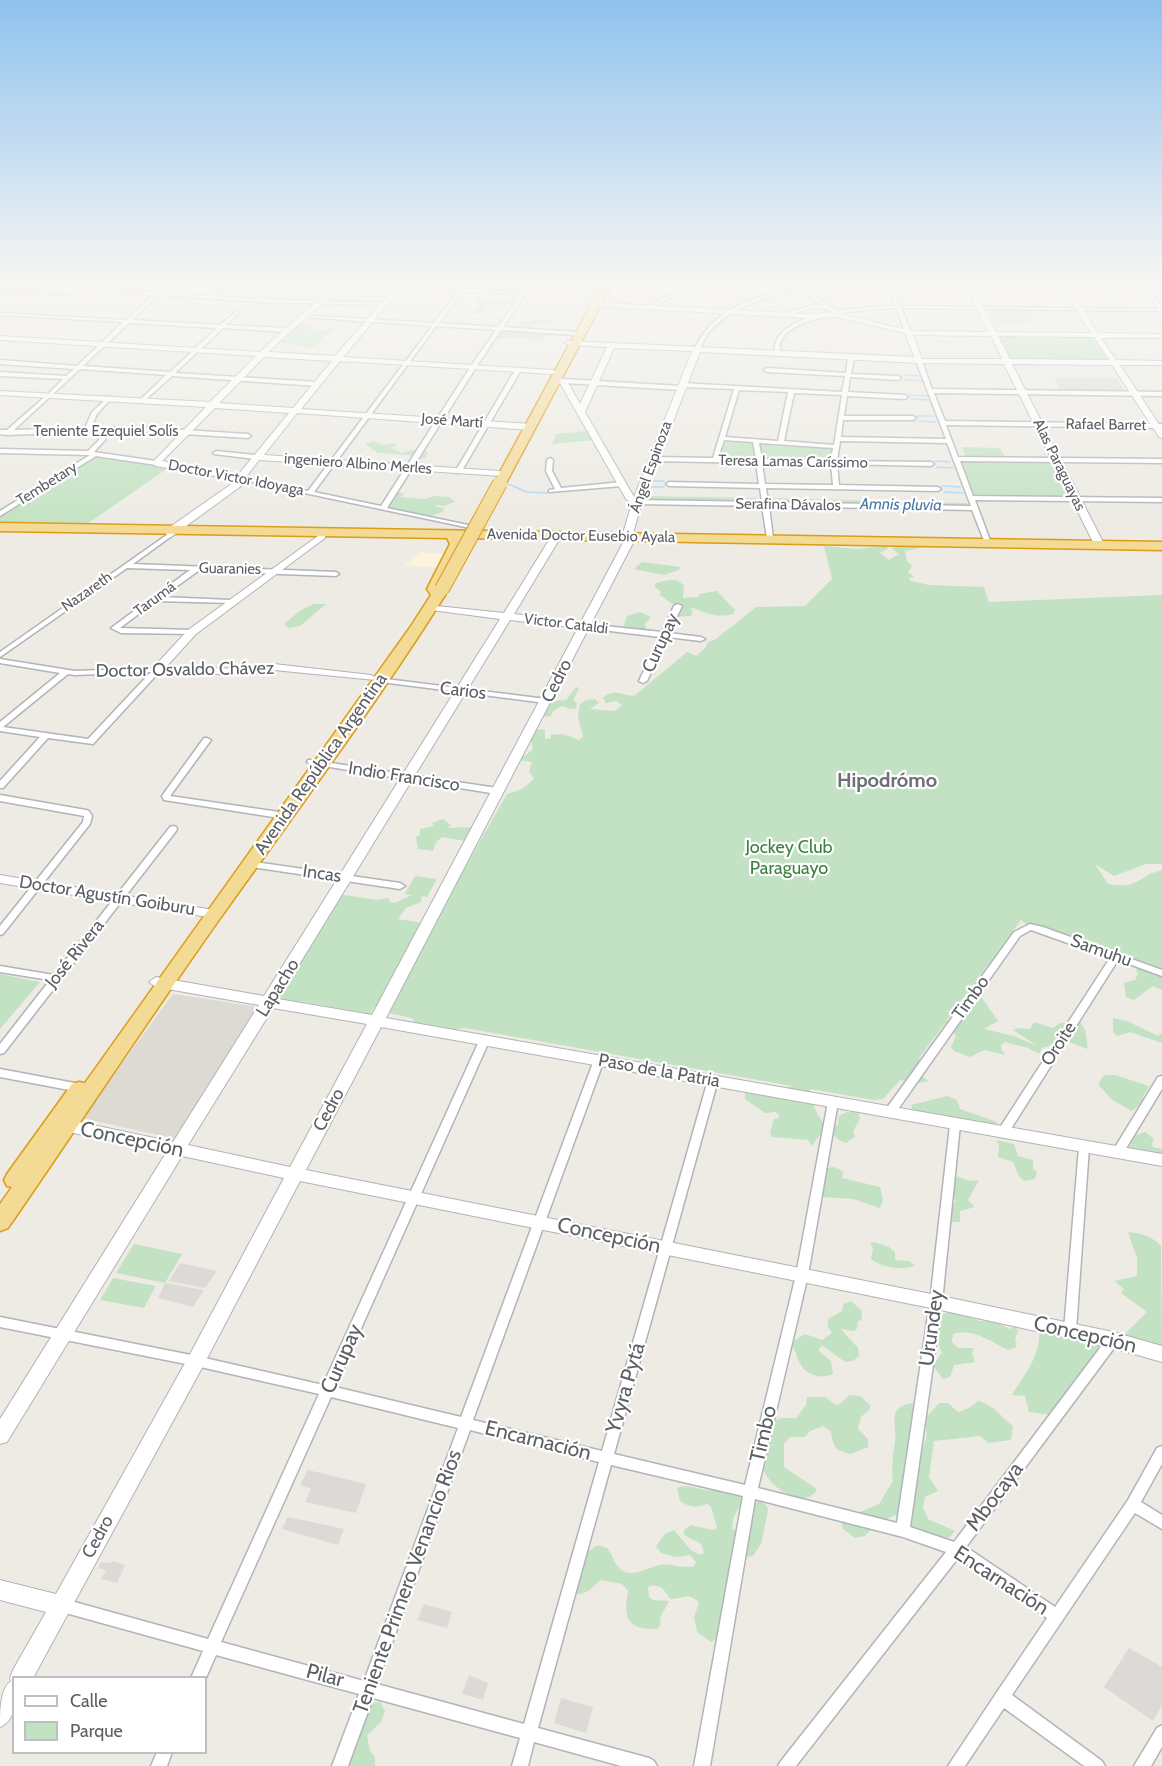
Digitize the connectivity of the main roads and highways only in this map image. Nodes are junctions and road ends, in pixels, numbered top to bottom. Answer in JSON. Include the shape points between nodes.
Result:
{"nodes":[{"id":1,"x":563,"y":366,"type":"edge"},
{"id":2,"x":499,"y":480,"type":"junction"},
{"id":3,"x":2,"y":530,"type":"edge"},
{"id":4,"x":172,"y":532,"type":"junction"},
{"id":5,"x":459,"y":533,"type":"junction"},
{"id":6,"x":486,"y":536,"type":"junction"},
{"id":7,"x":628,"y":538,"type":"junction"},
{"id":8,"x":770,"y":538,"type":"junction"},
{"id":9,"x":746,"y":542,"type":"junction"},
{"id":10,"x":1102,"y":547,"type":"junction"},
{"id":11,"x":1162,"y":548,"type":"edge"},
{"id":12,"x":437,"y":594,"type":"junction"},
{"id":13,"x":61,"y":1125,"type":"junction"},
{"id":14,"x":0,"y":1201,"type":"edge"},
{"id":15,"x":0,"y":1221,"type":"edge"}],
"edges":[{"from":1,"to":2,"type":"highway","name":"Avenida República Argentina"},
{"from":2,"to":5,"type":"highway","via":[[492,483]]},
{"from":2,"to":6,"type":"highway","via":[[502,484],[482,526]]},
{"from":2,"to":12,"type":"highway","name":"Avenida República Argentina","bridge":true},
{"from":3,"to":4,"type":"highway","name":"Avenida Doctor Eusebio Ayala"},
{"from":4,"to":5,"type":"highway","name":"Avenida Doctor Eusebio Ayala"},
{"from":4,"to":5,"type":"highway","name":"Avenida Doctor Eusebio Ayala","via":[[322,536]]},
{"from":5,"to":6,"type":"highway","name":"Avenida Doctor Eusebio Ayala"},
{"from":5,"to":12,"type":"highway","via":[[455,550],[434,589]]},
{"from":6,"to":7,"type":"highway","name":"Avenida Doctor Eusebio Ayala"},
{"from":6,"to":7,"type":"highway","name":"Avenida Doctor Eusebio Ayala","via":[[554,540]]},
{"from":6,"to":12,"type":"highway","via":[[473,544],[446,589]]},
{"from":7,"to":8,"type":"highway","name":"Avenida Doctor Eusebio Ayala"},
{"from":7,"to":9,"type":"highway","name":"Avenida Doctor Eusebio Ayala"},
{"from":8,"to":9,"type":"highway","via":[[765,542]]},
{"from":8,"to":10,"type":"highway","name":"Avenida Doctor Eusebio Ayala"},
{"from":9,"to":10,"type":"highway","name":"Avenida Doctor Eusebio Ayala"},
{"from":10,"to":11,"type":"highway","name":"Avenida Doctor Eusebio Ayala"},
{"from":12,"to":13,"type":"highway","name":"Avenida República Argentina"},
{"from":13,"to":14,"type":"highway","name":"Avenida República Argentina"},
{"from":13,"to":15,"type":"highway","name":"Avenida República Argentina"}]}
